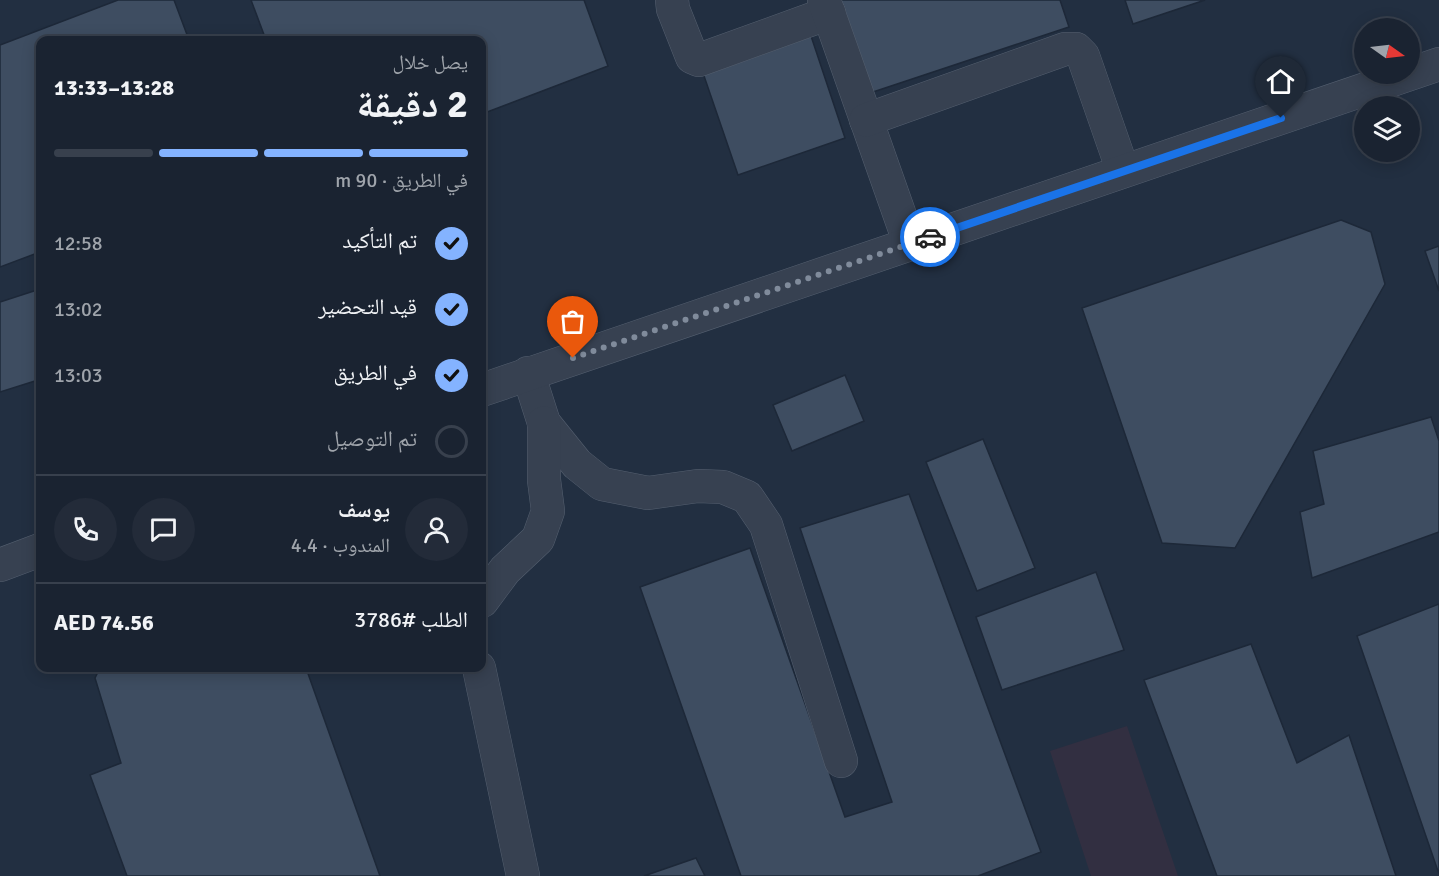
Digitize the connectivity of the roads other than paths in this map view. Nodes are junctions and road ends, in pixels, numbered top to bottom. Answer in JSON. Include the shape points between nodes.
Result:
{"nodes":[{"id":1,"x":672,"y":0,"type":"edge"},
{"id":2,"x":826,"y":7,"type":"edge"},
{"id":3,"x":1439,"y":64,"type":"edge"},
{"id":4,"x":866,"y":120,"type":"junction"},
{"id":5,"x":1123,"y":171,"type":"junction"},
{"id":6,"x":910,"y":244,"type":"junction"},
{"id":7,"x":528,"y":373,"type":"junction"},
{"id":8,"x":486,"y":389,"type":"edge"},
{"id":9,"x":544,"y":423,"type":"junction"},
{"id":10,"x":36,"y":552,"type":"edge"},
{"id":11,"x":0,"y":565,"type":"edge"},
{"id":12,"x":486,"y":596,"type":"edge"},
{"id":13,"x":480,"y":672,"type":"edge"},
{"id":14,"x":842,"y":761,"type":"dead end"},
{"id":15,"x":523,"y":876,"type":"edge"}],
"edges":[{"from":1,"to":2,"type":"street","via":[[692,57],[699,60]]},
{"from":2,"to":4,"type":"street"},
{"from":3,"to":5,"type":"street"},
{"from":4,"to":5,"type":"street","via":[[1065,49],[1076,49],[1083,56]]},
{"from":4,"to":6,"type":"street"},
{"from":5,"to":6,"type":"street"},
{"from":6,"to":7,"type":"street"},
{"from":7,"to":8,"type":"street"},
{"from":7,"to":9,"type":"street"},
{"from":9,"to":12,"type":"street","via":[[548,511],[538,539],[505,570]]},
{"from":9,"to":14,"type":"street","via":[[577,464],[602,484],[648,493],[723,487],[747,497],[766,525]]},
{"from":10,"to":11,"type":"street"},
{"from":13,"to":15,"type":"street"}]}
